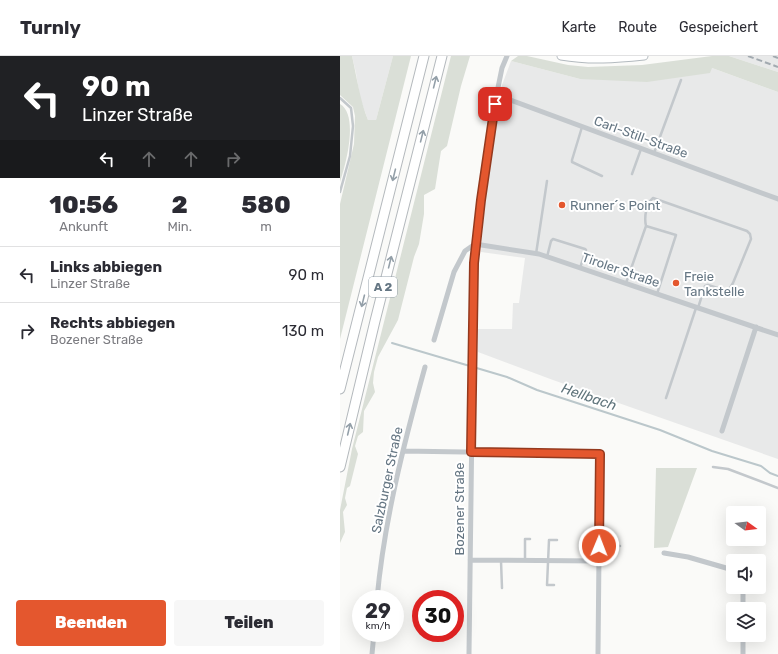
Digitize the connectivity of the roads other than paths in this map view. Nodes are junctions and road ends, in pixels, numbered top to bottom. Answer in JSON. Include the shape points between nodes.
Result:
{"nodes":[{"id":1,"x":424,"y":56,"type":"edge"},
{"id":2,"x":442,"y":56,"type":"edge"},
{"id":3,"x":507,"y":56,"type":"edge"},
{"id":4,"x":562,"y":56,"type":"edge"},
{"id":5,"x":644,"y":56,"type":"edge"},
{"id":6,"x":681,"y":80,"type":"dead end"},
{"id":7,"x":497,"y":95,"type":"junction"},
{"id":8,"x":340,"y":98,"type":"edge"},
{"id":9,"x":583,"y":127,"type":"junction"},
{"id":10,"x":642,"y":149,"type":"junction"},
{"id":11,"x":654,"y":153,"type":"junction"},
{"id":12,"x":632,"y":174,"type":"dead end"},
{"id":13,"x":602,"y":176,"type":"dead end"},
{"id":14,"x":547,"y":181,"type":"dead end"},
{"id":15,"x":340,"y":192,"type":"edge"},
{"id":16,"x":778,"y":199,"type":"edge"},
{"id":17,"x":646,"y":226,"type":"junction"},
{"id":18,"x":475,"y":244,"type":"junction"},
{"id":19,"x":536,"y":254,"type":"junction"},
{"id":20,"x":547,"y":257,"type":"junction"},
{"id":21,"x":580,"y":268,"type":"junction"},
{"id":22,"x":626,"y":283,"type":"junction"},
{"id":23,"x":657,"y":294,"type":"junction"},
{"id":24,"x":697,"y":308,"type":"junction"},
{"id":25,"x":756,"y":327,"type":"junction"},
{"id":26,"x":778,"y":335,"type":"edge"},
{"id":27,"x":434,"y":340,"type":"dead end"},
{"id":28,"x":425,"y":367,"type":"dead end"},
{"id":29,"x":340,"y":389,"type":"edge"},
{"id":30,"x":666,"y":398,"type":"dead end"},
{"id":31,"x":722,"y":431,"type":"dead end"},
{"id":32,"x":403,"y":451,"type":"junction"},
{"id":33,"x":471,"y":452,"type":"junction"},
{"id":34,"x":340,"y":467,"type":"edge"},
{"id":35,"x":713,"y":467,"type":"dead end"},
{"id":36,"x":778,"y":488,"type":"edge"},
{"id":37,"x":530,"y":539,"type":"dead end"},
{"id":38,"x":557,"y":540,"type":"dead end"},
{"id":39,"x":599,"y":546,"type":"junction"},
{"id":40,"x":620,"y":546,"type":"dead end"},
{"id":41,"x":664,"y":553,"type":"dead end"},
{"id":42,"x":470,"y":560,"type":"junction"},
{"id":43,"x":501,"y":560,"type":"junction"},
{"id":44,"x":525,"y":560,"type":"junction"},
{"id":45,"x":548,"y":561,"type":"junction"},
{"id":46,"x":599,"y":561,"type":"junction"},
{"id":47,"x":726,"y":568,"type":"edge"},
{"id":48,"x":554,"y":585,"type":"dead end"},
{"id":49,"x":502,"y":588,"type":"dead end"},
{"id":50,"x":378,"y":590,"type":"edge"},
{"id":51,"x":373,"y":642,"type":"edge"},
{"id":52,"x":743,"y":642,"type":"edge"},
{"id":53,"x":372,"y":654,"type":"edge"},
{"id":54,"x":469,"y":654,"type":"edge"},
{"id":55,"x":598,"y":654,"type":"edge"},
{"id":56,"x":743,"y":654,"type":"edge"}],
"edges":[{"from":1,"to":29,"type":"highway","number":"A 2","one_way":true},
{"from":34,"to":2,"type":"highway","number":"A 2","one_way":true},
{"from":3,"to":7,"type":"street","name":"Bozener Straße"},
{"from":4,"to":5,"type":"street","via":[[610,60]]},
{"from":6,"to":11,"type":"lane"},
{"from":7,"to":9,"type":"street","name":"Carl-Still-Straße"},
{"from":7,"to":18,"type":"street","name":"Bozener Straße"},
{"from":8,"to":15,"type":"lane","via":[[351,108],[353,126],[350,156]]},
{"from":9,"to":10,"type":"street","name":"Carl-Still-Straße"},
{"from":9,"to":13,"type":"lane","via":[[572,162]]},
{"from":10,"to":11,"type":"street","name":"Carl-Still-Straße"},
{"from":10,"to":12,"type":"lane"},
{"from":11,"to":16,"type":"street","name":"Carl-Still-Straße"},
{"from":14,"to":19,"type":"lane"},
{"from":17,"to":22,"type":"lane"},
{"from":17,"to":23,"type":"lane","via":[[676,235]]},
{"from":17,"to":24,"type":"lane","via":[[644,219],[654,198],[735,226],[750,234],[751,239],[730,288],[724,290],[705,286]]},
{"from":18,"to":19,"type":"street","name":"Tiroler Straße"},
{"from":18,"to":27,"type":"street","via":[[465,251],[454,272]]},
{"from":18,"to":33,"type":"street","name":"Bozener Straße"},
{"from":19,"to":20,"type":"street","name":"Tiroler Straße"},
{"from":20,"to":21,"type":"street","name":"Tiroler Straße"},
{"from":20,"to":21,"type":"lane","via":[[553,239],[584,249],[586,250]]},
{"from":21,"to":22,"type":"street","name":"Tiroler Straße"},
{"from":22,"to":23,"type":"street","name":"Tiroler Straße"},
{"from":23,"to":24,"type":"street","name":"Tiroler Straße"},
{"from":24,"to":25,"type":"street","name":"Tiroler Straße"},
{"from":24,"to":30,"type":"lane"},
{"from":25,"to":26,"type":"street","name":"Tiroler Straße"},
{"from":25,"to":31,"type":"street"},
{"from":28,"to":32,"type":"street","name":"Salzburger Straße"},
{"from":32,"to":33,"type":"street"},
{"from":32,"to":50,"type":"street","name":"Salzburger Straße","via":[[387,526]]},
{"from":33,"to":39,"type":"street","via":[[600,454]]},
{"from":33,"to":42,"type":"street","name":"Bozener Straße"},
{"from":35,"to":36,"type":"lane","via":[[728,469]]},
{"from":37,"to":44,"type":"lane","via":[[525,539]]},
{"from":38,"to":45,"type":"lane","via":[[548,540]]},
{"from":39,"to":40,"type":"lane"},
{"from":39,"to":46,"type":"street"},
{"from":41,"to":47,"type":"street"},
{"from":42,"to":43,"type":"street"},
{"from":42,"to":54,"type":"street","name":"Bozener Straße"},
{"from":43,"to":44,"type":"street"},
{"from":43,"to":49,"type":"lane"},
{"from":44,"to":45,"type":"street"},
{"from":45,"to":46,"type":"street"},
{"from":45,"to":48,"type":"lane","via":[[547,585]]},
{"from":46,"to":55,"type":"street"},
{"from":51,"to":53,"type":"street"},
{"from":52,"to":56,"type":"street"}]}
